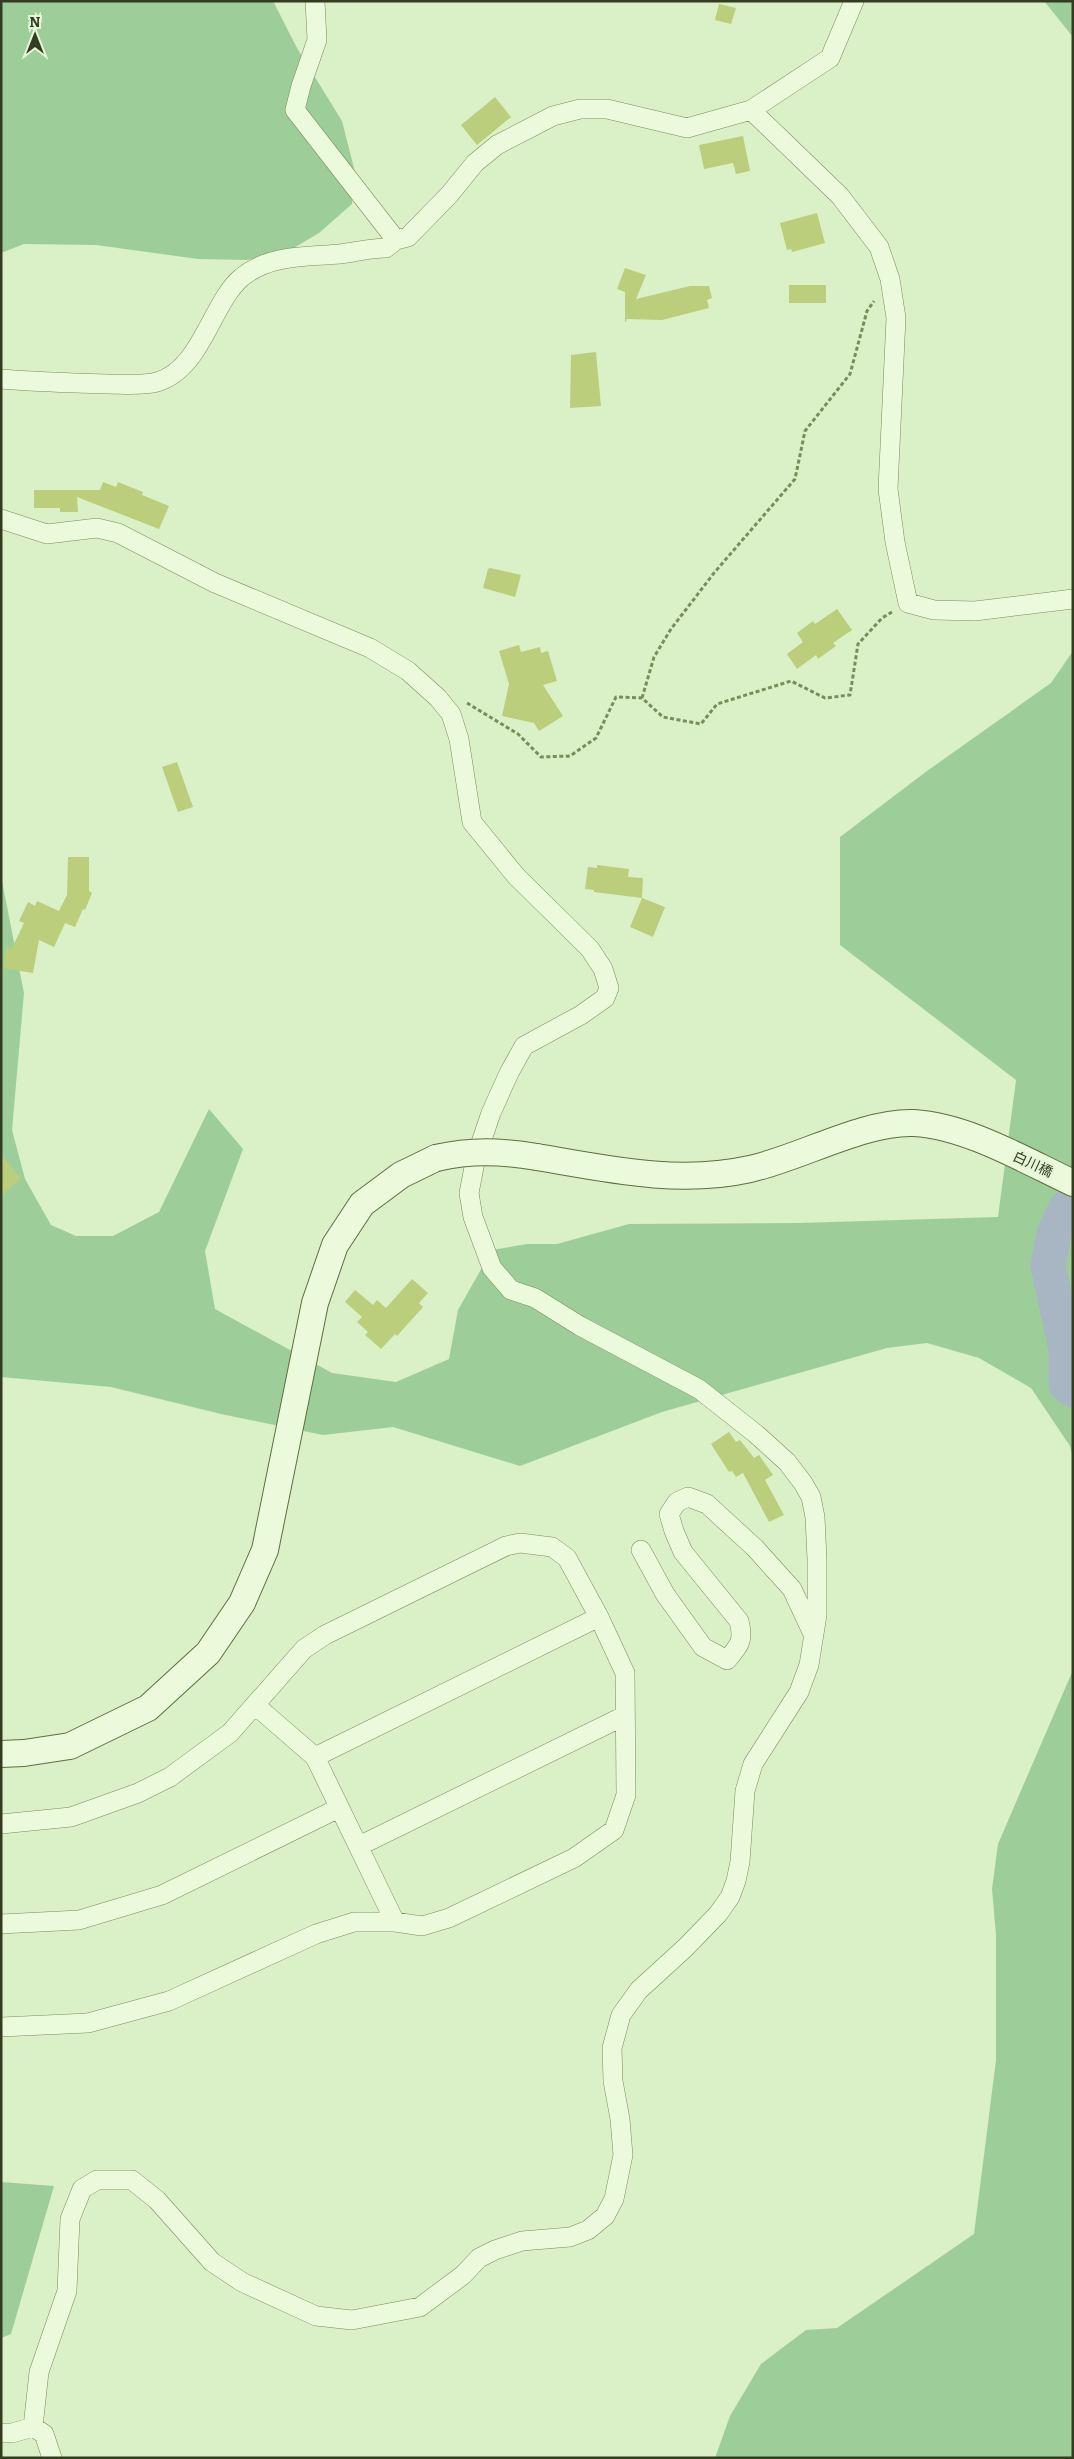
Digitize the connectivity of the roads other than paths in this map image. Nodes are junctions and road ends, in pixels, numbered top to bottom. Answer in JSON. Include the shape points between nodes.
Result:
{"nodes":[{"id":1,"x":315,"y":1,"type":"edge"},
{"id":2,"x":854,"y":1,"type":"edge"},
{"id":3,"x":751,"y":110,"type":"junction"},
{"id":4,"x":396,"y":240,"type":"junction"},
{"id":5,"x":1,"y":379,"type":"edge"},
{"id":6,"x":1,"y":519,"type":"edge"},
{"id":7,"x":1073,"y":599,"type":"edge"},
{"id":8,"x":1073,"y":1183,"type":"edge"},
{"id":9,"x":641,"y":1550,"type":"dead end"},
{"id":10,"x":599,"y":1617,"type":"junction"},
{"id":11,"x":813,"y":1634,"type":"junction"},
{"id":12,"x":256,"y":1705,"type":"junction"},
{"id":13,"x":624,"y":1716,"type":"junction"},
{"id":14,"x":1,"y":1754,"type":"edge"},
{"id":15,"x":315,"y":1757,"type":"junction"},
{"id":16,"x":339,"y":1808,"type":"junction"},
{"id":17,"x":1,"y":1824,"type":"edge"},
{"id":18,"x":360,"y":1846,"type":"junction"},
{"id":19,"x":395,"y":1922,"type":"junction"},
{"id":20,"x":1,"y":1924,"type":"edge"},
{"id":21,"x":1,"y":2027,"type":"edge"},
{"id":22,"x":33,"y":2428,"type":"junction"},
{"id":23,"x":1,"y":2433,"type":"edge"},
{"id":24,"x":52,"y":2458,"type":"edge"}],
"edges":[{"from":1,"to":4,"type":"street","via":[[317,40],[295,110]]},
{"from":2,"to":3,"type":"street","via":[[830,58]]},
{"from":3,"to":4,"type":"street","via":[[687,128],[607,109],[580,108],[553,116],[497,145],[475,163],[408,238]]},
{"from":3,"to":7,"type":"street","via":[[840,196],[879,247],[890,278],[896,318],[888,489],[908,603],[934,610],[975,611]]},
{"from":4,"to":5,"type":"street","via":[[386,248],[286,257],[263,265],[236,284],[197,349],[178,370],[158,382],[98,384]]},
{"from":6,"to":11,"type":"street","via":[[47,534],[97,528],[118,534],[215,583],[370,648],[408,671],[451,714],[460,739],[472,822],[516,876],[590,949],[604,969],[609,988],[605,998],[581,1015],[524,1046],[491,1113],[476,1157],[469,1193],[473,1217],[492,1268],[511,1290],[535,1298],[580,1326],[699,1389],[731,1412],[787,1462],[803,1482],[815,1517],[817,1615]]},
{"from":8,"to":14,"type":"street","name":"白川橋","bridge":true,"via":[[992,1146],[944,1129],[914,1123],[876,1128],[751,1169],[694,1177],[642,1174],[492,1151],[436,1158],[401,1175],[362,1204],[335,1245],[313,1312],[265,1550],[242,1603],[208,1653],[148,1708],[70,1746]]},
{"from":9,"to":11,"type":"street","via":[[665,1594],[703,1647],[727,1660],[738,1648],[743,1635],[739,1621],[683,1552],[669,1514],[677,1502],[688,1497],[708,1504],[755,1548],[792,1589]]},
{"from":10,"to":12,"type":"street","via":[[567,1558],[552,1547],[520,1543],[506,1546],[318,1640],[287,1666]]},
{"from":10,"to":13,"type":"street","via":[[625,1673]]},
{"from":10,"to":15,"type":"street"},
{"from":11,"to":22,"type":"street","via":[[809,1665],[798,1692],[753,1764],[744,1791],[740,1862],[730,1897],[718,1914],[640,1990],[621,2015],[612,2048],[623,2155],[614,2199],[605,2216],[588,2230],[570,2237],[522,2241],[495,2250],[479,2258],[463,2275],[420,2307],[352,2320],[316,2316],[242,2282],[212,2262],[157,2200],[132,2180],[97,2180],[82,2189],[70,2219],[67,2291],[40,2372]]},
{"from":12,"to":15,"type":"street"},
{"from":12,"to":17,"type":"street","via":[[230,1733],[200,1756],[170,1777],[138,1793],[71,1817]]},
{"from":13,"to":18,"type":"street"},
{"from":13,"to":19,"type":"street","via":[[626,1795],[614,1830],[574,1858],[449,1918],[422,1926]]},
{"from":15,"to":16,"type":"street"},
{"from":16,"to":18,"type":"street"},
{"from":16,"to":20,"type":"street","via":[[162,1895],[79,1920]]},
{"from":18,"to":19,"type":"street"},
{"from":19,"to":21,"type":"street","via":[[354,1922],[316,1934],[169,2001],[97,2021]]},
{"from":22,"to":23,"type":"street"},
{"from":22,"to":24,"type":"street","via":[[44,2434]]}]}
